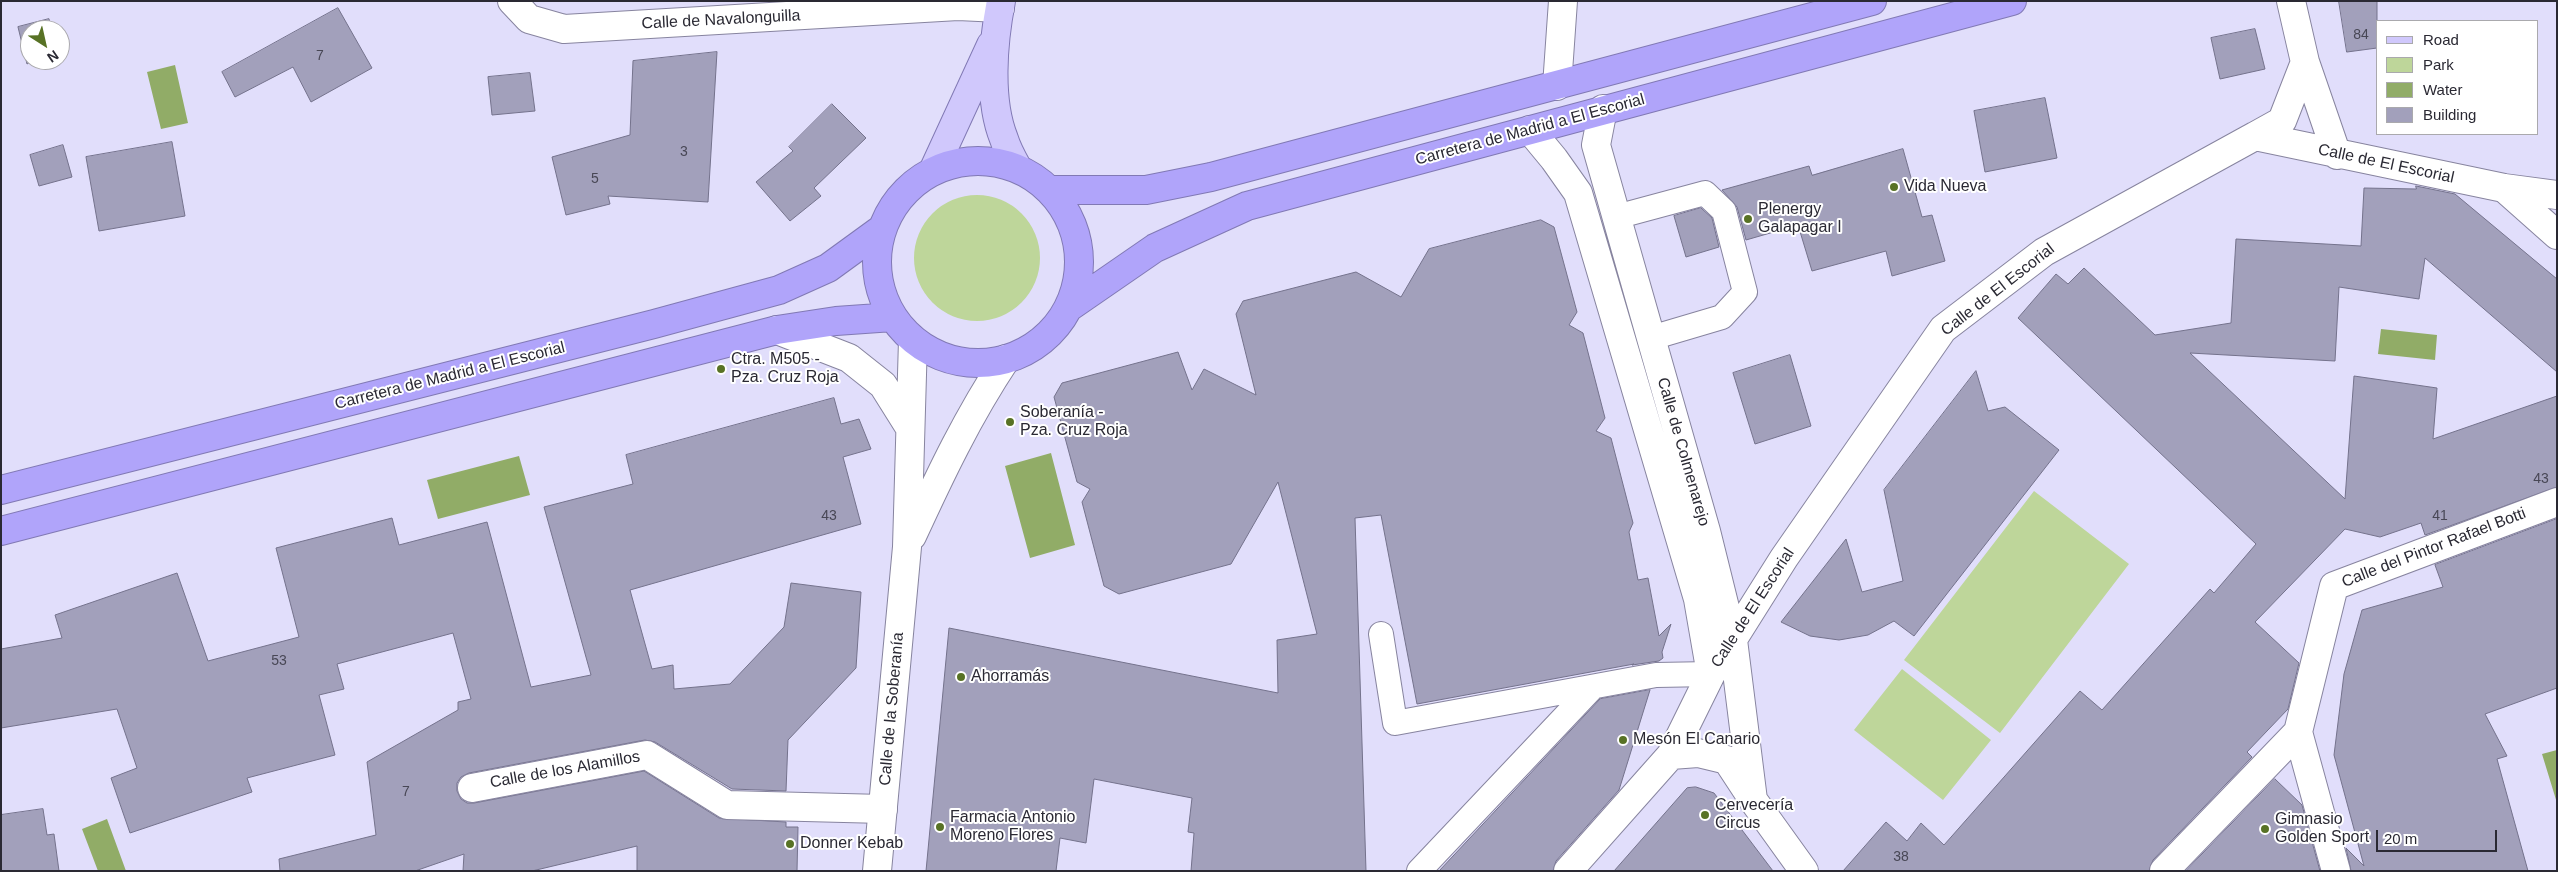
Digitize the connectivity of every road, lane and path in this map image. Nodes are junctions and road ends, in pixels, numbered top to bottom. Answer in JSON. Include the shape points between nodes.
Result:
{"nodes":[{"id":1,"x":512,"y":1,"type":"edge"},
{"id":2,"x":1563,"y":1,"type":"edge"},
{"id":3,"x":1872,"y":1,"type":"edge"},
{"id":4,"x":2012,"y":1,"type":"edge"},
{"id":5,"x":2290,"y":1,"type":"edge"},
{"id":6,"x":1000,"y":4,"type":"edge"},
{"id":7,"x":994,"y":37,"type":"junction"},
{"id":8,"x":2305,"y":62,"type":"junction"},
{"id":9,"x":1557,"y":86,"type":"junction"},
{"id":10,"x":1603,"y":109,"type":"junction"},
{"id":11,"x":1530,"y":130,"type":"junction"},
{"id":12,"x":2255,"y":136,"type":"junction"},
{"id":13,"x":2337,"y":155,"type":"junction"},
{"id":14,"x":1017,"y":167,"type":"junction"},
{"id":15,"x":933,"y":171,"type":"junction"},
{"id":16,"x":2504,"y":188,"type":"junction"},
{"id":17,"x":1050,"y":190,"type":"junction"},
{"id":18,"x":2557,"y":195,"type":"edge"},
{"id":19,"x":1616,"y":217,"type":"junction"},
{"id":20,"x":883,"y":228,"type":"junction"},
{"id":21,"x":2557,"y":235,"type":"edge"},
{"id":22,"x":1068,"y":308,"type":"junction"},
{"id":23,"x":893,"y":318,"type":"junction"},
{"id":24,"x":777,"y":330,"type":"junction"},
{"id":25,"x":1651,"y":338,"type":"junction"},
{"id":26,"x":913,"y":340,"type":"junction"},
{"id":27,"x":1006,"y":359,"type":"junction"},
{"id":28,"x":910,"y":428,"type":"junction"},
{"id":29,"x":1,"y":490,"type":"edge"},
{"id":30,"x":2557,"y":502,"type":"edge"},
{"id":31,"x":1,"y":530,"type":"edge"},
{"id":32,"x":907,"y":547,"type":"junction"},
{"id":33,"x":1381,"y":634,"type":"dead end"},
{"id":34,"x":1733,"y":640,"type":"junction"},
{"id":35,"x":1711,"y":674,"type":"junction"},
{"id":36,"x":1593,"y":687,"type":"junction"},
{"id":37,"x":2298,"y":732,"type":"junction"},
{"id":38,"x":1671,"y":755,"type":"junction"},
{"id":39,"x":472,"y":788,"type":"dead end"},
{"id":40,"x":1753,"y":800,"type":"junction"},
{"id":41,"x":883,"y":809,"type":"junction"},
{"id":42,"x":877,"y":871,"type":"edge"},
{"id":43,"x":1419,"y":871,"type":"edge"},
{"id":44,"x":1568,"y":871,"type":"edge"},
{"id":45,"x":1804,"y":871,"type":"edge"},
{"id":46,"x":2164,"y":871,"type":"edge"},
{"id":47,"x":2336,"y":871,"type":"edge"}],
"edges":[{"from":1,"to":6,"type":"street","name":"Calle de Navalonguilla","via":[[529,19],[564,29]]},
{"from":2,"to":9,"type":"street"},
{"from":3,"to":9,"type":"highway"},
{"from":4,"to":10,"type":"highway","name":"Carretera de Madrid a El Escorial"},
{"from":5,"to":8,"type":"street"},
{"from":6,"to":7,"type":"main road"},
{"from":7,"to":14,"type":"main road","via":[[995,98],[1003,138]]},
{"from":7,"to":15,"type":"main road"},
{"from":8,"to":12,"type":"street","via":[[2282,121]]},
{"from":8,"to":13,"type":"street"},
{"from":9,"to":17,"type":"highway","via":[[1211,177],[1146,190]]},
{"from":10,"to":11,"type":"highway","name":"Carretera de Madrid a El Escorial"},
{"from":10,"to":19,"type":"street","name":"Calle de Colmenarejo","via":[[1596,145]]},
{"from":11,"to":22,"type":"highway","name":"Carretera de Madrid a El Escorial","via":[[1246,206],[1155,248]]},
{"from":11,"to":35,"type":"street","name":"Calle de Colmenarejo","via":[[1578,193],[1698,599]]},
{"from":12,"to":13,"type":"street","name":"Calle de El Escorial"},
{"from":12,"to":34,"type":"street","name":"Calle de El Escorial","via":[[2044,252],[1943,329],[1784,558]]},
{"from":13,"to":16,"type":"street","name":"Calle de El Escorial"},
{"from":14,"to":15,"type":"highway","via":[[989,161],[960,162]]},
{"from":14,"to":17,"type":"highway"},
{"from":15,"to":20,"type":"highway","via":[[914,182],[899,198]]},
{"from":16,"to":18,"type":"street","name":"Calle de El Escorial"},
{"from":16,"to":21,"type":"street"},
{"from":17,"to":22,"type":"highway","via":[[1069,215],[1078,246],[1078,278]]},
{"from":19,"to":25,"type":"street","name":"Calle de Colmenarejo"},
{"from":19,"to":25,"type":"lane","via":[[1705,193],[1724,211],[1745,292],[1722,317]]},
{"from":20,"to":23,"type":"highway","via":[[877,265],[882,292]]},
{"from":20,"to":29,"type":"highway","name":"Carretera de Madrid a El Escorial","via":[[828,268],[779,290]]},
{"from":22,"to":27,"type":"highway","via":[[1057,326],[1042,340],[1025,352]]},
{"from":23,"to":24,"type":"highway","via":[[836,321]]},
{"from":23,"to":26,"type":"highway"},
{"from":24,"to":28,"type":"street","via":[[850,358],[883,385]]},
{"from":24,"to":31,"type":"highway"},
{"from":25,"to":34,"type":"street","name":"Calle de Colmenarejo","via":[[1706,531]]},
{"from":26,"to":27,"type":"highway","via":[[934,353],[957,361]]},
{"from":26,"to":28,"type":"street","name":"Calle de la Soberanía"},
{"from":27,"to":32,"type":"street","name":"Calle de la Soberanía","via":[[977,402]]},
{"from":28,"to":32,"type":"street","name":"Calle de la Soberanía"},
{"from":30,"to":37,"type":"street","name":"Calle del Pintor Rafael Botti","via":[[2334,586]]},
{"from":32,"to":41,"type":"street","name":"Calle de la Soberanía"},
{"from":33,"to":36,"type":"lane","via":[[1395,723]]},
{"from":34,"to":35,"type":"street","name":"Calle de El Escorial"},
{"from":34,"to":40,"type":"street","name":"Calle de Colmenarejo"},
{"from":35,"to":36,"type":"lane","via":[[1656,675]]},
{"from":35,"to":38,"type":"street","name":"Calle de El Escorial"},
{"from":36,"to":43,"type":"lane"},
{"from":37,"to":46,"type":"street"},
{"from":37,"to":47,"type":"street","name":"Calle del Pintor Rafael Botti"},
{"from":38,"to":40,"type":"street","name":"Calle de Colmenarejo","via":[[1698,753],[1727,760]]},
{"from":38,"to":44,"type":"street","name":"Calle de El Escorial"},
{"from":39,"to":41,"type":"street","name":"Calle de los Alamillos","via":[[647,755],[727,805]]},
{"from":40,"to":45,"type":"street","name":"Calle de Colmenarejo"},
{"from":41,"to":42,"type":"street","name":"Calle de la Soberanía"}]}
